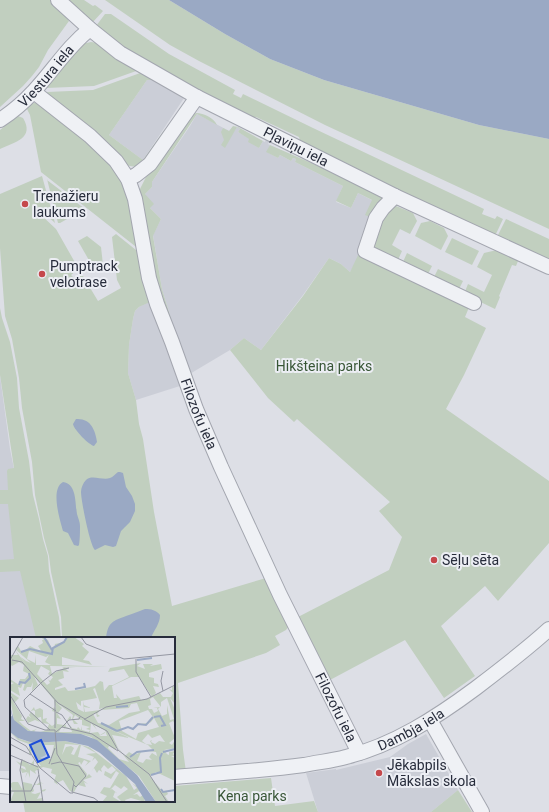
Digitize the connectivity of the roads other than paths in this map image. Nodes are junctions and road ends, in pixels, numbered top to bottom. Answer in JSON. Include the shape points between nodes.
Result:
{"nodes":[{"id":1,"x":58,"y":0,"type":"edge"},
{"id":2,"x":90,"y":29,"type":"junction"},
{"id":3,"x":34,"y":92,"type":"junction"},
{"id":4,"x":197,"y":97,"type":"junction"},
{"id":5,"x":0,"y":120,"type":"edge"},
{"id":6,"x":128,"y":179,"type":"junction"},
{"id":7,"x":395,"y":196,"type":"junction"},
{"id":8,"x":549,"y":267,"type":"edge"},
{"id":9,"x":474,"y":303,"type":"dead end"},
{"id":10,"x":549,"y":629,"type":"edge"},
{"id":11,"x":430,"y":720,"type":"junction"},
{"id":12,"x":359,"y":753,"type":"junction"},
{"id":13,"x":175,"y":777,"type":"edge"},
{"id":14,"x":0,"y":786,"type":"edge"},
{"id":15,"x":10,"y":787,"type":"edge"},
{"id":16,"x":482,"y":812,"type":"edge"}],
"edges":[{"from":1,"to":2,"type":"street","name":"Pļaviņu iela"},
{"from":2,"to":3,"type":"street","name":"Viestura iela","via":[[71,45]]},
{"from":2,"to":4,"type":"street","name":"Pļaviņu iela","via":[[125,57]]},
{"from":3,"to":5,"type":"street","name":"Viestura iela"},
{"from":3,"to":6,"type":"street","name":"Filozofu iela","via":[[116,160]]},
{"from":4,"to":6,"type":"street","via":[[150,164]]},
{"from":4,"to":7,"type":"street","name":"Pļaviņu iela"},
{"from":6,"to":12,"type":"street","name":"Filozofu iela","via":[[135,199],[156,304],[202,423],[280,595]]},
{"from":7,"to":8,"type":"street","name":"Pļaviņu iela"},
{"from":7,"to":9,"type":"street","via":[[376,218],[365,250]]},
{"from":10,"to":11,"type":"street","name":"Dambja iela","via":[[499,672]]},
{"from":11,"to":12,"type":"street","name":"Dambja iela"},
{"from":11,"to":16,"type":"street"},
{"from":12,"to":13,"type":"street","name":"Dambja iela","via":[[332,760],[277,768]]},
{"from":14,"to":15,"type":"street"}]}
